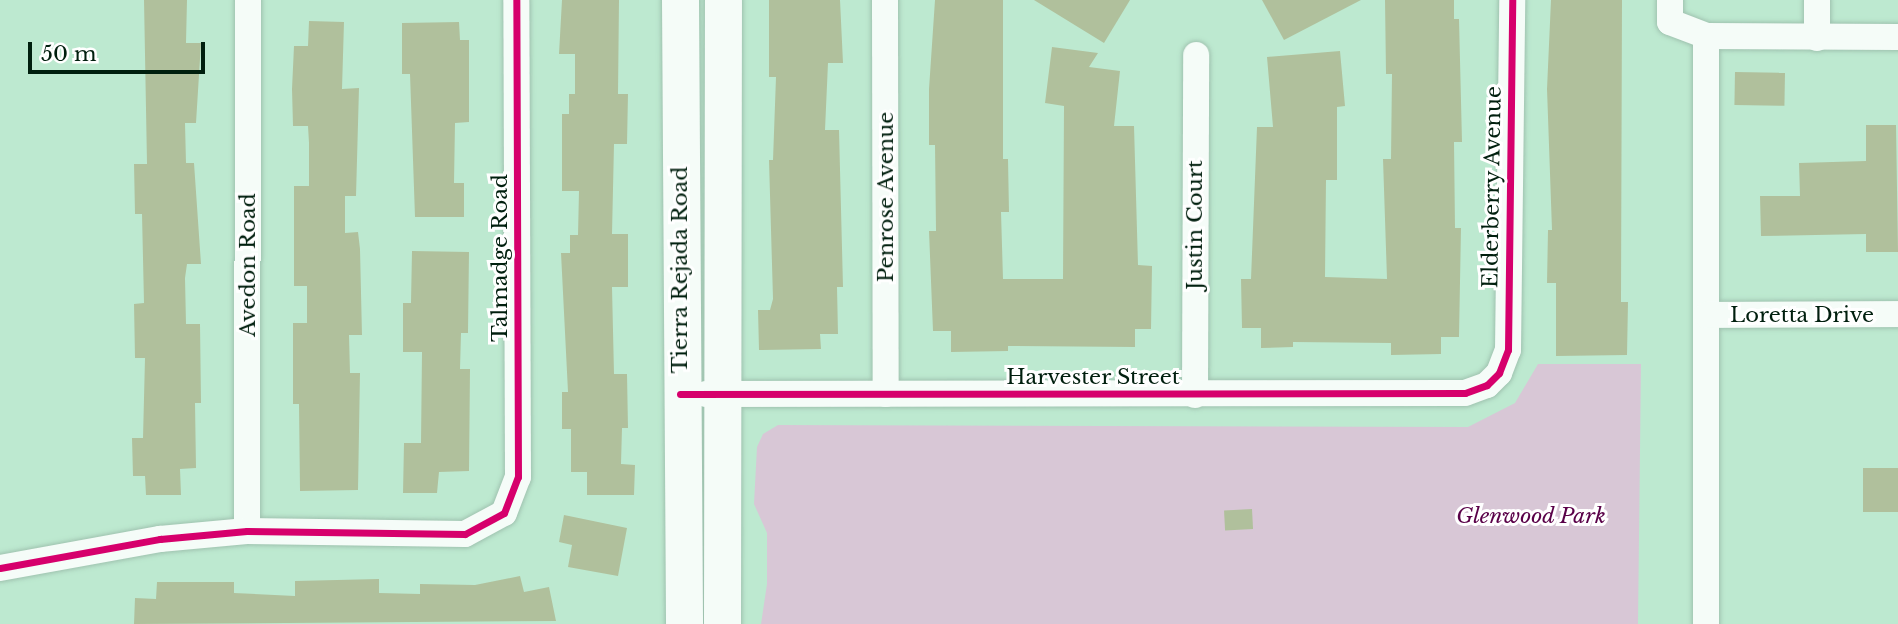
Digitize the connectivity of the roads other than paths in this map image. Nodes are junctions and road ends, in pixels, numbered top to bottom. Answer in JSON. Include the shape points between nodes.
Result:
{"nodes":[{"id":1,"x":248,"y":0,"type":"edge"},
{"id":2,"x":516,"y":0,"type":"edge"},
{"id":3,"x":680,"y":0,"type":"edge"},
{"id":4,"x":723,"y":0,"type":"edge"},
{"id":5,"x":885,"y":0,"type":"edge"},
{"id":6,"x":1512,"y":0,"type":"edge"},
{"id":7,"x":1670,"y":0,"type":"edge"},
{"id":8,"x":1817,"y":0,"type":"edge"},
{"id":9,"x":1706,"y":36,"type":"junction"},
{"id":10,"x":1898,"y":37,"type":"edge"},
{"id":11,"x":1817,"y":38,"type":"junction"},
{"id":12,"x":1196,"y":55,"type":"dead end"},
{"id":13,"x":1898,"y":314,"type":"edge"},
{"id":14,"x":1707,"y":316,"type":"junction"},
{"id":15,"x":1499,"y":373,"type":"joint"},
{"id":16,"x":721,"y":393,"type":"junction"},
{"id":17,"x":680,"y":394,"type":"junction"},
{"id":18,"x":886,"y":394,"type":"junction"},
{"id":19,"x":1195,"y":395,"type":"junction"},
{"id":20,"x":247,"y":531,"type":"junction"},
{"id":21,"x":0,"y":568,"type":"edge"},
{"id":22,"x":684,"y":624,"type":"edge"},
{"id":23,"x":722,"y":624,"type":"edge"},
{"id":24,"x":1706,"y":624,"type":"edge"}],
"edges":[{"from":1,"to":20,"type":"street","name":"Avedon Road"},
{"from":2,"to":20,"type":"street","name":"Talmadge Road","via":[[518,477],[504,513],[465,534]]},
{"from":3,"to":17,"type":"main road","name":"Tierra Rejada Road"},
{"from":4,"to":16,"type":"main road","name":"Tierra Rejada Road"},
{"from":5,"to":18,"type":"street","name":"Penrose Avenue"},
{"from":6,"to":15,"type":"street","name":"Elderberry Avenue","via":[[1508,349]]},
{"from":7,"to":9,"type":"street","via":[[1670,22]]},
{"from":8,"to":11,"type":"street"},
{"from":9,"to":11,"type":"street"},
{"from":9,"to":14,"type":"street"},
{"from":10,"to":11,"type":"street"},
{"from":12,"to":19,"type":"street","name":"Justin Court"},
{"from":13,"to":14,"type":"street","name":"Loretta Drive"},
{"from":14,"to":24,"type":"street"},
{"from":15,"to":19,"type":"street","name":"Harvester Street","via":[[1487,385],[1465,393]]},
{"from":16,"to":17,"type":"street","name":"Harvester Street"},
{"from":16,"to":18,"type":"street","name":"Harvester Street"},
{"from":16,"to":23,"type":"main road","name":"Tierra Rejada Road"},
{"from":17,"to":22,"type":"main road","name":"Tierra Rejada Road"},
{"from":18,"to":19,"type":"street","name":"Harvester Street"},
{"from":20,"to":21,"type":"street","via":[[160,539],[68,560]]}]}
